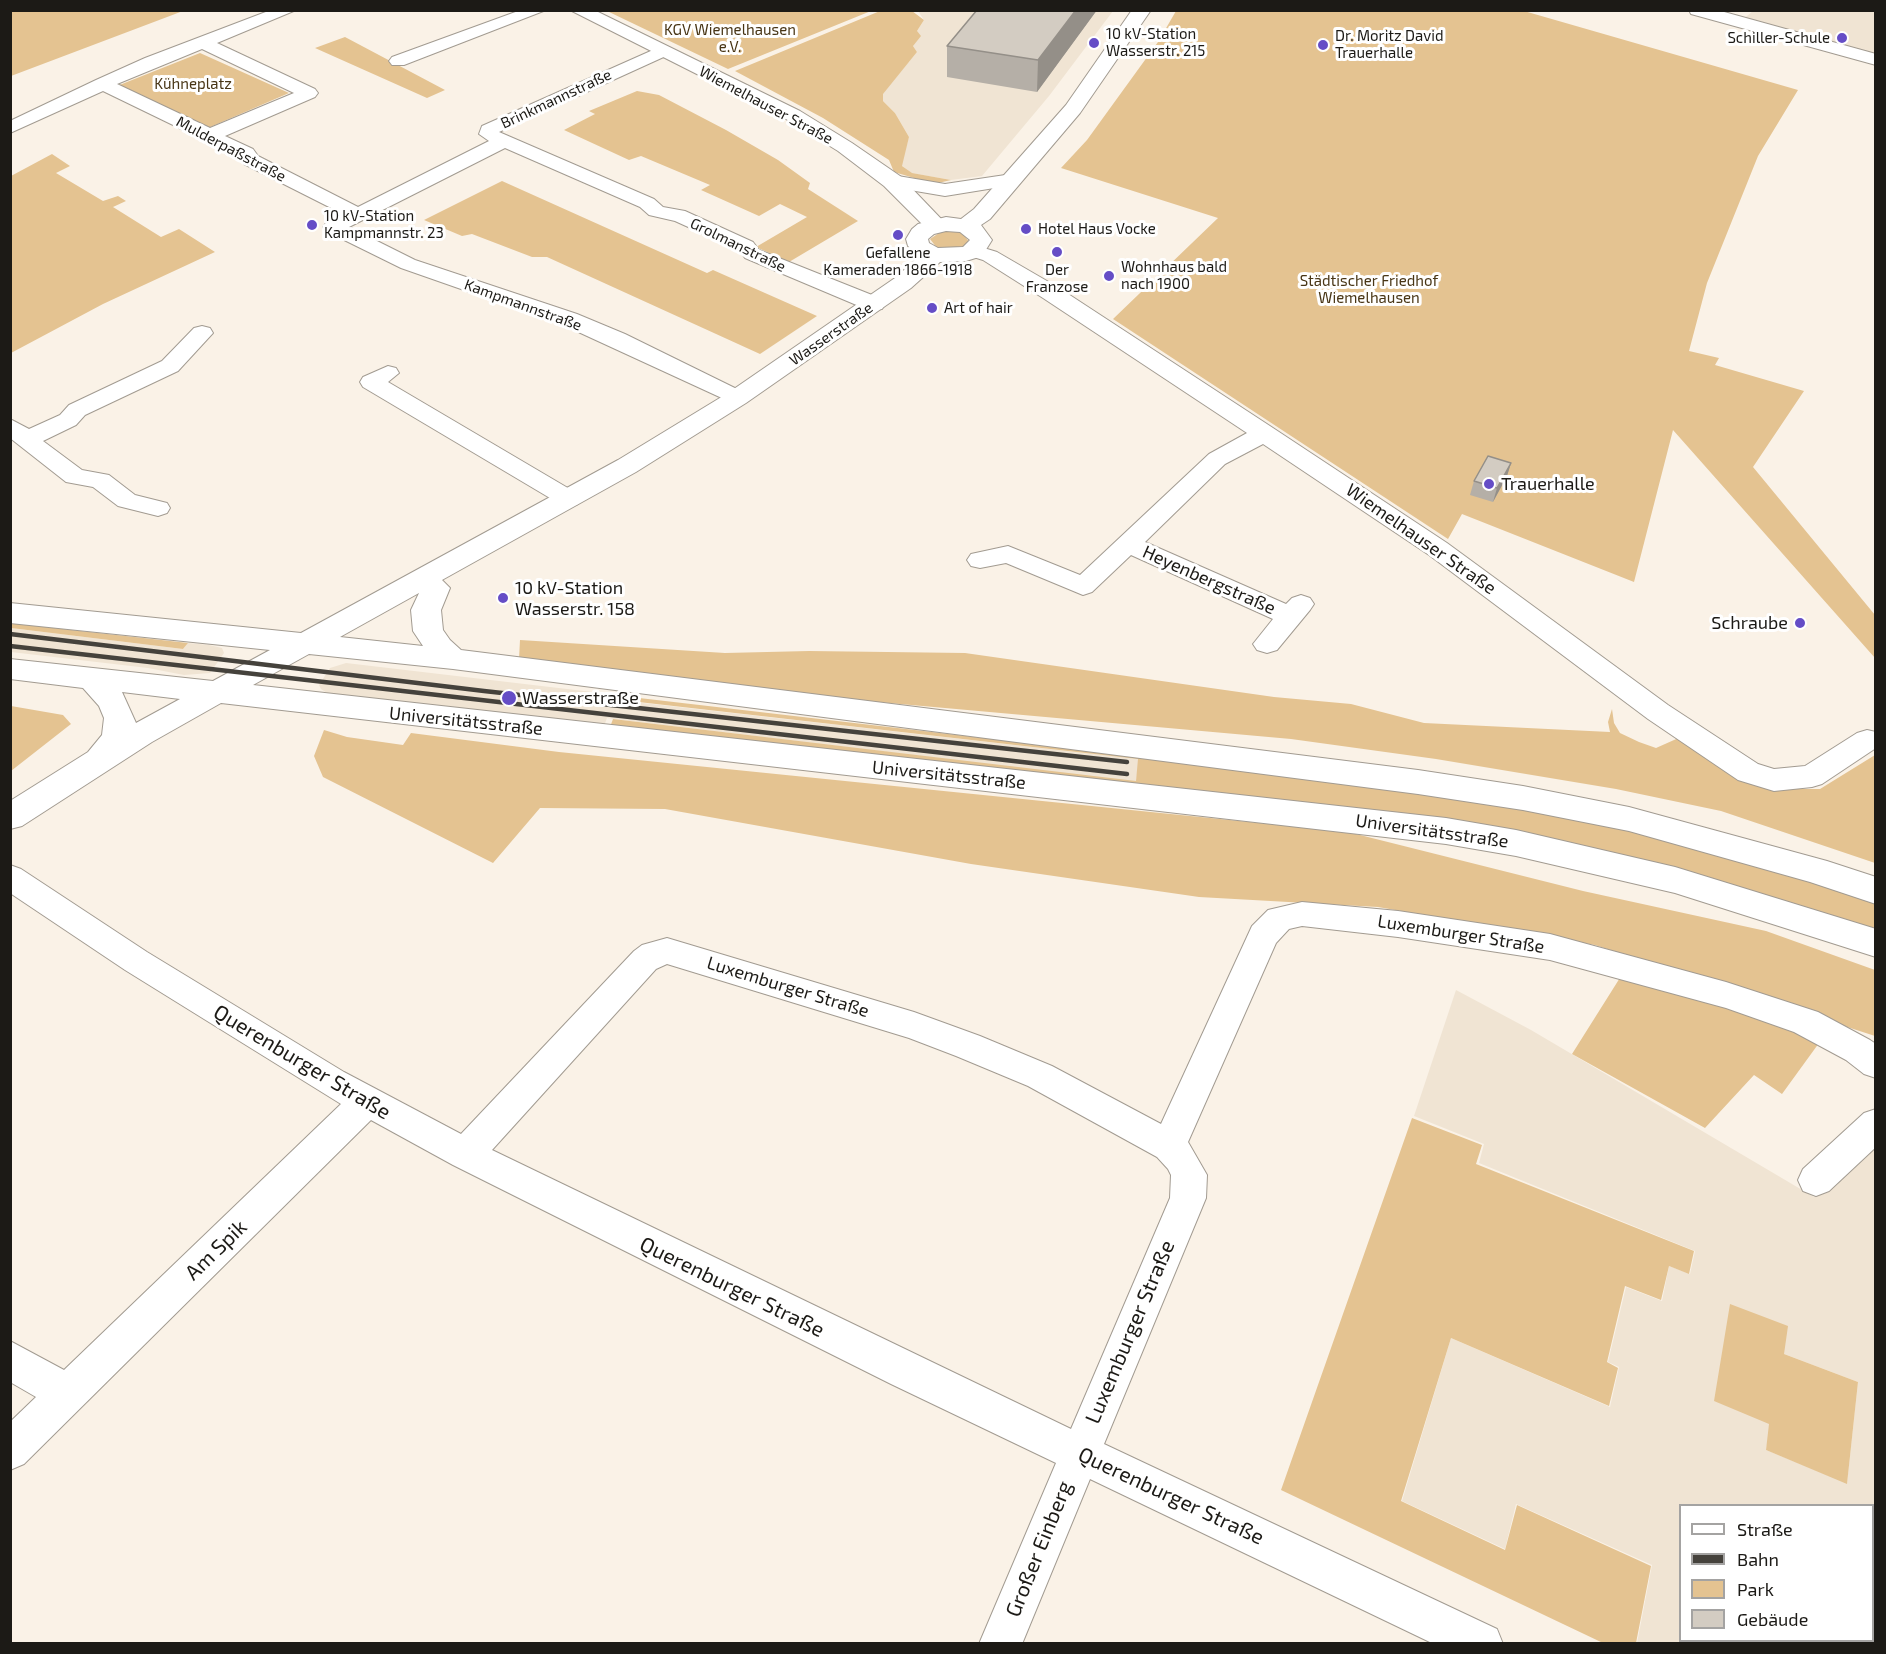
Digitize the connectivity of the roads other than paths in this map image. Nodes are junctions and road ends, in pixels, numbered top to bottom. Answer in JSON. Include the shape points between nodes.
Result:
{"nodes":[{"id":1,"x":288,"y":10,"type":"edge"},
{"id":2,"x":538,"y":10,"type":"edge"},
{"id":3,"x":579,"y":10,"type":"edge"},
{"id":4,"x":1142,"y":10,"type":"edge"},
{"id":5,"x":1696,"y":10,"type":"edge"},
{"id":6,"x":202,"y":42,"type":"junction"},
{"id":7,"x":662,"y":51,"type":"junction"},
{"id":8,"x":1875,"y":60,"type":"edge"},
{"id":9,"x":398,"y":61,"type":"dead end"},
{"id":10,"x":102,"y":84,"type":"junction"},
{"id":11,"x":10,"y":128,"type":"edge"},
{"id":12,"x":210,"y":135,"type":"junction"},
{"id":13,"x":505,"y":141,"type":"junction"},
{"id":14,"x":1012,"y":180,"type":"junction"},
{"id":15,"x":892,"y":181,"type":"junction"},
{"id":16,"x":359,"y":215,"type":"junction"},
{"id":17,"x":936,"y":225,"type":"junction"},
{"id":18,"x":965,"y":226,"type":"junction"},
{"id":19,"x":974,"y":251,"type":"junction"},
{"id":20,"x":934,"y":255,"type":"junction"},
{"id":21,"x":874,"y":304,"type":"junction"},
{"id":22,"x":202,"y":333,"type":"dead end"},
{"id":23,"x":388,"y":373,"type":"dead end"},
{"id":24,"x":737,"y":398,"type":"junction"},
{"id":25,"x":19,"y":433,"type":"edge"},
{"id":26,"x":1265,"y":433,"type":"junction"},
{"id":27,"x":569,"y":499,"type":"junction"},
{"id":28,"x":158,"y":508,"type":"dead end"},
{"id":29,"x":540,"y":515,"type":"junction"},
{"id":30,"x":1128,"y":544,"type":"junction"},
{"id":31,"x":980,"y":560,"type":"dead end"},
{"id":32,"x":436,"y":588,"type":"junction"},
{"id":33,"x":10,"y":613,"type":"edge"},
{"id":34,"x":1267,"y":644,"type":"dead end"},
{"id":35,"x":320,"y":645,"type":"junction"},
{"id":36,"x":453,"y":659,"type":"junction"},
{"id":37,"x":10,"y":669,"type":"edge"},
{"id":38,"x":94,"y":681,"type":"junction"},
{"id":39,"x":229,"y":696,"type":"junction"},
{"id":40,"x":1867,"y":740,"type":"dead end"},
{"id":41,"x":100,"y":760,"type":"junction"},
{"id":42,"x":10,"y":817,"type":"edge"},
{"id":43,"x":10,"y":825,"type":"edge"},
{"id":44,"x":10,"y":877,"type":"edge"},
{"id":45,"x":1875,"y":891,"type":"edge"},
{"id":46,"x":1875,"y":943,"type":"edge"},
{"id":47,"x":1875,"y":1064,"type":"edge"},
{"id":48,"x":366,"y":1102,"type":"junction"},
{"id":49,"x":1875,"y":1124,"type":"edge"},
{"id":50,"x":1169,"y":1146,"type":"junction"},
{"id":51,"x":465,"y":1154,"type":"junction"},
{"id":52,"x":1816,"y":1179,"type":"dead end"},
{"id":53,"x":10,"y":1360,"type":"edge"},
{"id":54,"x":64,"y":1396,"type":"junction"},
{"id":55,"x":10,"y":1450,"type":"edge"},
{"id":56,"x":1078,"y":1454,"type":"junction"},
{"id":57,"x":1000,"y":1644,"type":"edge"},
{"id":58,"x":1482,"y":1644,"type":"edge"}],
"edges":[{"from":1,"to":6,"type":"street"},
{"from":2,"to":9,"type":"street"},
{"from":3,"to":7,"type":"main road","name":"Wiemelhauser Straße"},
{"from":4,"to":14,"type":"main road","via":[[1074,109]]},
{"from":5,"to":8,"type":"street"},
{"from":6,"to":10,"type":"street"},
{"from":6,"to":12,"type":"street","via":[[309,93]]},
{"from":7,"to":13,"type":"street","name":"Brinkmannstraße","via":[[489,130],[488,134]]},
{"from":7,"to":15,"type":"main road","name":"Wiemelhauser Straße","via":[[793,115]]},
{"from":10,"to":11,"type":"street"},
{"from":10,"to":12,"type":"street","name":"Mulderpaßstraße"},
{"from":12,"to":16,"type":"street","name":"Mulderpaßstraße"},
{"from":13,"to":16,"type":"street","name":"Brinkmannstraße"},
{"from":13,"to":21,"type":"street","name":"Grolmanstraße","via":[[647,203],[656,211],[688,220],[746,246],[752,254]]},
{"from":14,"to":15,"type":"street","via":[[945,190]]},
{"from":14,"to":18,"type":"main road","via":[[982,214]]},
{"from":15,"to":17,"type":"main road","name":"Wiemelhauser Straße"},
{"from":16,"to":24,"type":"street","name":"Kampmannstraße","via":[[333,227],[417,267],[617,339]]},
{"from":17,"to":18,"type":"main road"},
{"from":17,"to":20,"type":"main road","via":[[917,240],[919,246]]},
{"from":18,"to":19,"type":"main road","via":[[981,240]]},
{"from":19,"to":20,"type":"main road","via":[[955,256]]},
{"from":19,"to":26,"type":"street","name":"Wiemelhauser Straße","via":[[1035,282]]},
{"from":20,"to":21,"type":"main road","name":"Wasserstraße"},
{"from":21,"to":24,"type":"main road","name":"Wasserstraße"},
{"from":22,"to":25,"type":"street","via":[[170,366],[77,410],[68,420]]},
{"from":23,"to":27,"type":"street","via":[[371,382]]},
{"from":24,"to":27,"type":"main road","name":"Wasserstraße"},
{"from":25,"to":28,"type":"street","via":[[75,477],[100,480],[127,501]]},
{"from":26,"to":30,"type":"street","name":"Heyenbergstraße","via":[[1217,459]]},
{"from":26,"to":40,"type":"street","name":"Wiemelhauser Straße","via":[[1438,549],[1658,712],[1748,772],[1774,780],[1812,776]]},
{"from":27,"to":29,"type":"main road","name":"Wasserstraße"},
{"from":29,"to":32,"type":"main road","name":"Wasserstraße","via":[[519,538]]},
{"from":29,"to":35,"type":"main road","name":"Wasserstraße"},
{"from":30,"to":31,"type":"street","name":"Heyenbergstraße","via":[[1083,586],[1008,554]]},
{"from":30,"to":34,"type":"street","name":"Heyenbergstraße","via":[[1296,610]]},
{"from":32,"to":35,"type":"main road","name":"Wasserstraße"},
{"from":32,"to":36,"type":"main road","via":[[426,610],[428,631]]},
{"from":33,"to":35,"type":"main road"},
{"from":35,"to":36,"type":"main road"},
{"from":35,"to":39,"type":"main road","name":"Wasserstraße"},
{"from":36,"to":45,"type":"main road","via":[[1321,768],[1523,798],[1629,819],[1815,870]]},
{"from":37,"to":38,"type":"main road","name":"Universitätsstraße"},
{"from":38,"to":39,"type":"main road","name":"Universitätsstraße"},
{"from":38,"to":41,"type":"main road","via":[[112,700],[120,718],[116,739]]},
{"from":39,"to":41,"type":"main road","name":"Wasserstraße"},
{"from":39,"to":43,"type":"main road","name":"Wasserstraße"},
{"from":39,"to":46,"type":"main road","name":"Universitätsstraße","via":[[1446,831],[1675,880]]},
{"from":41,"to":42,"type":"main road","name":"Wasserstraße"},
{"from":44,"to":48,"type":"street","name":"Querenburger Straße","via":[[136,961]]},
{"from":47,"to":50,"type":"street","name":"Luxemburger Straße","via":[[1858,1050],[1806,1022],[1726,995],[1551,947],[1302,914],[1279,919],[1263,935]]},
{"from":48,"to":51,"type":"street","name":"Querenburger Straße"},
{"from":48,"to":54,"type":"street","name":"Am Spik"},
{"from":49,"to":52,"type":"street"},
{"from":50,"to":51,"type":"street","name":"Luxemburger Straße","via":[[1040,1076],[968,1046],[667,951],[645,960]]},
{"from":50,"to":56,"type":"street","name":"Luxemburger Straße","via":[[1181,1158],[1189,1175],[1188,1198]]},
{"from":51,"to":56,"type":"street","name":"Querenburger Straße"},
{"from":53,"to":54,"type":"street"},
{"from":54,"to":55,"type":"street","name":"Am Spik"},
{"from":56,"to":57,"type":"street","name":"Großer Einberg"},
{"from":56,"to":58,"type":"street","name":"Querenburger Straße"}]}
